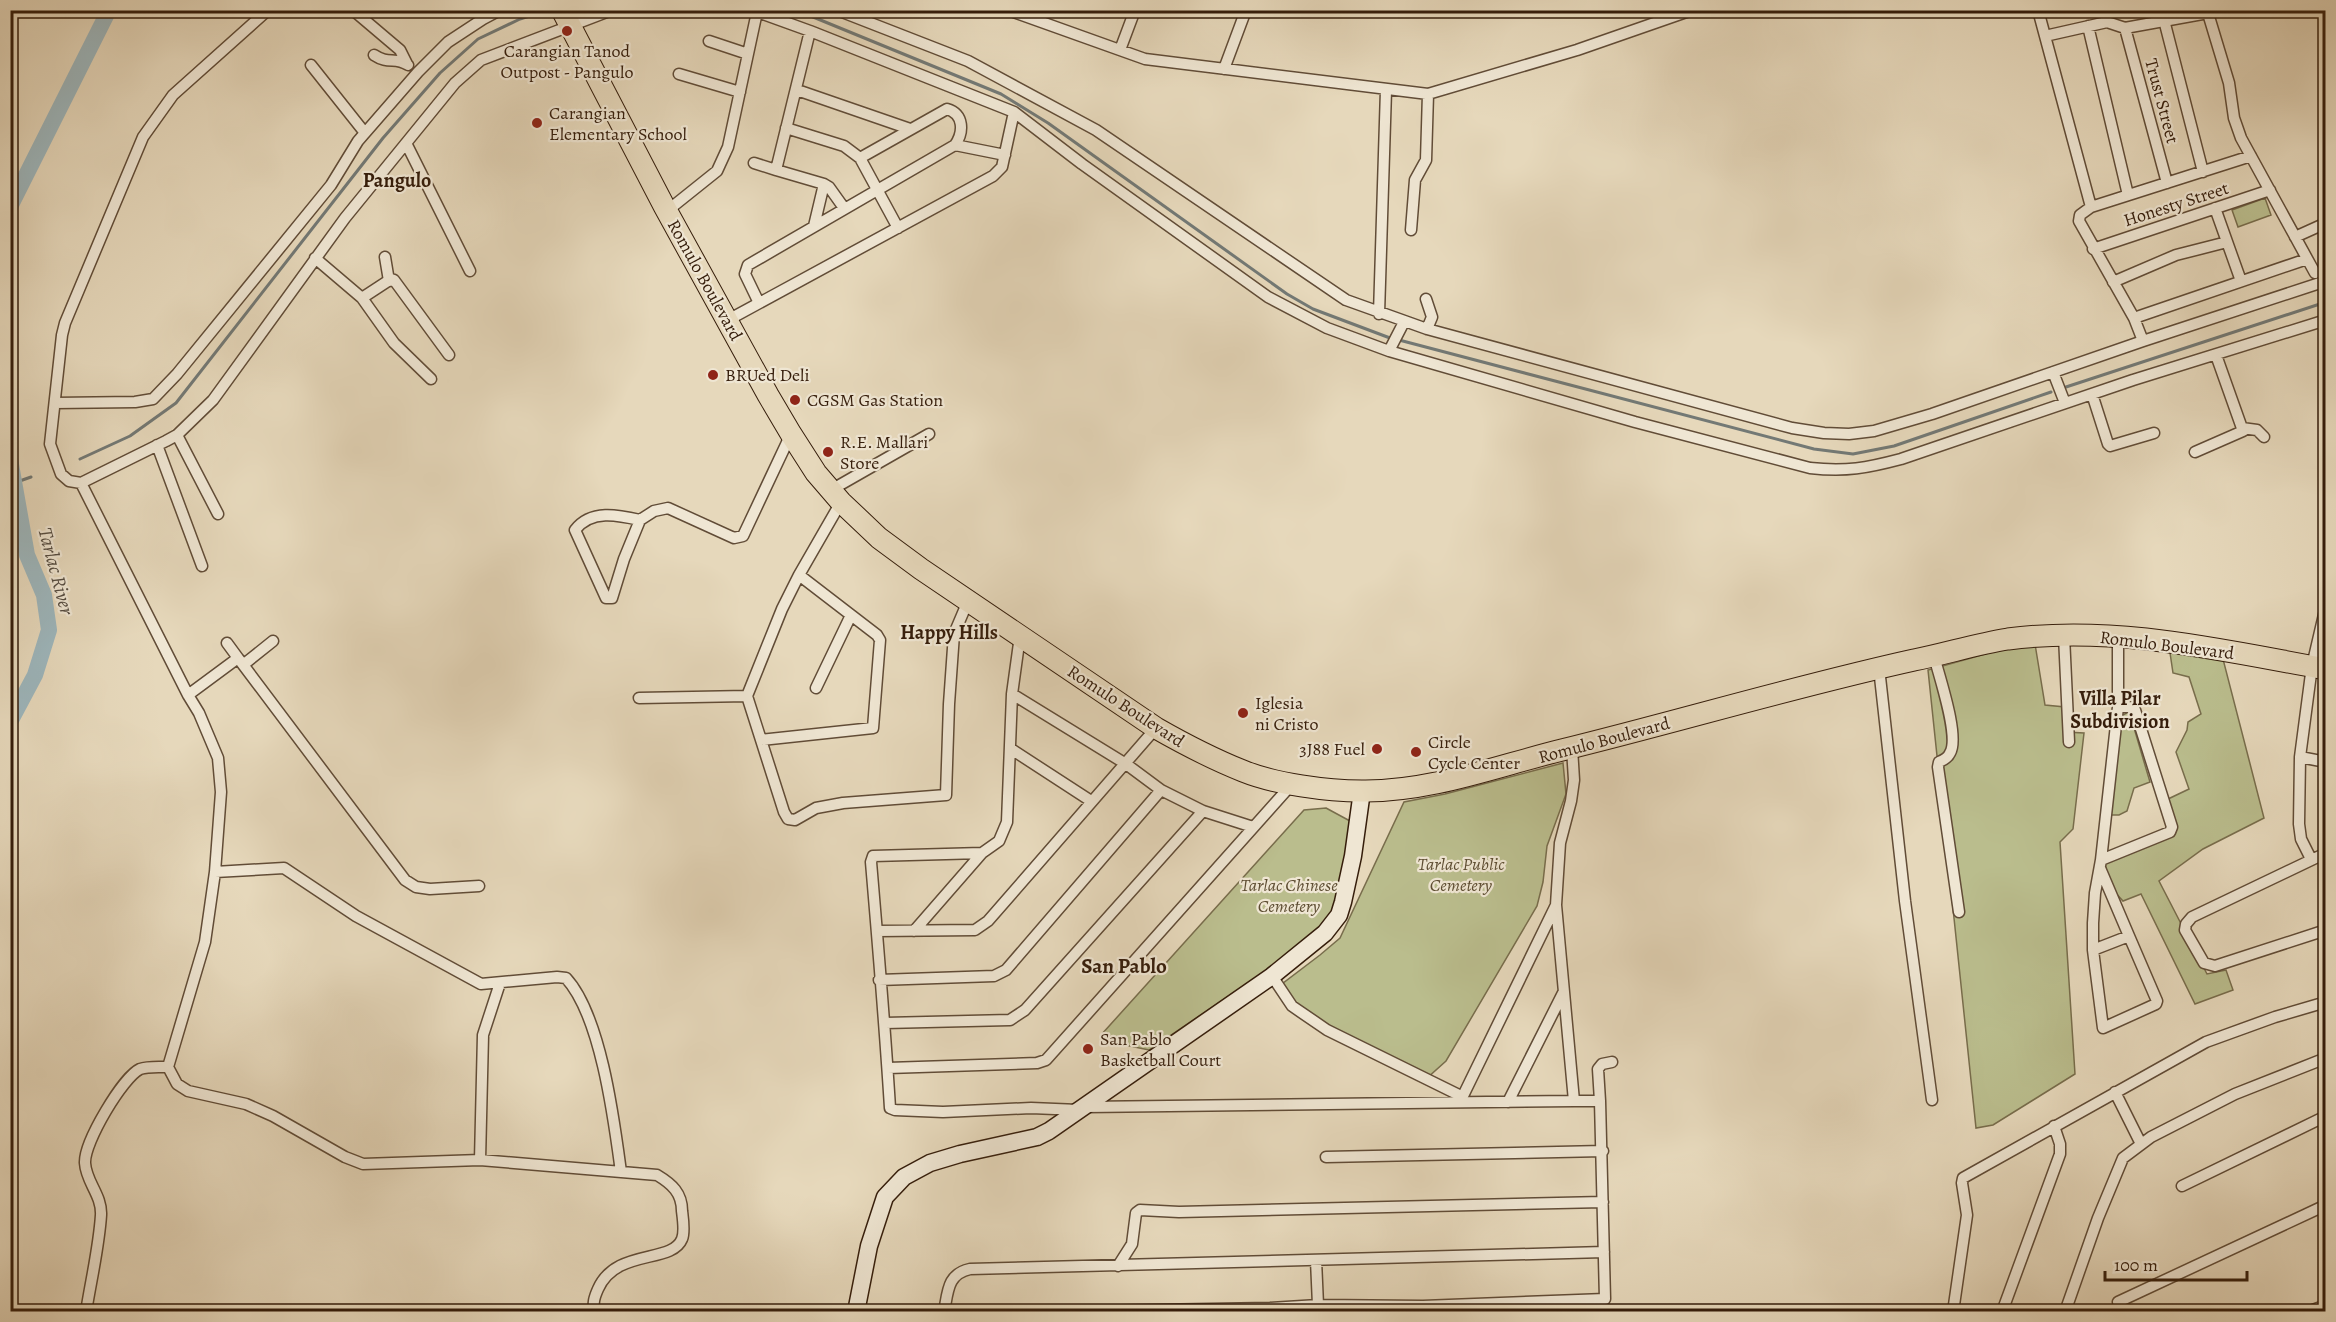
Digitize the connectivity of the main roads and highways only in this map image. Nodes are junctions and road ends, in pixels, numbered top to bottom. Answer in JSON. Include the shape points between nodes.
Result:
{"nodes":[{"id":1,"x":565,"y":18,"type":"edge"},
{"id":2,"x":2318,"y":668,"type":"edge"}],
"edges":[{"from":1,"to":2,"type":"highway","name":"Romulo Boulevard","via":[[790,434],[836,496],[879,538],[968,601],[1156,728],[1244,772],[1333,789],[1362,791],[1424,785],[1518,764],[1879,668],[2008,639],[2118,635],[2185,643]]}]}
